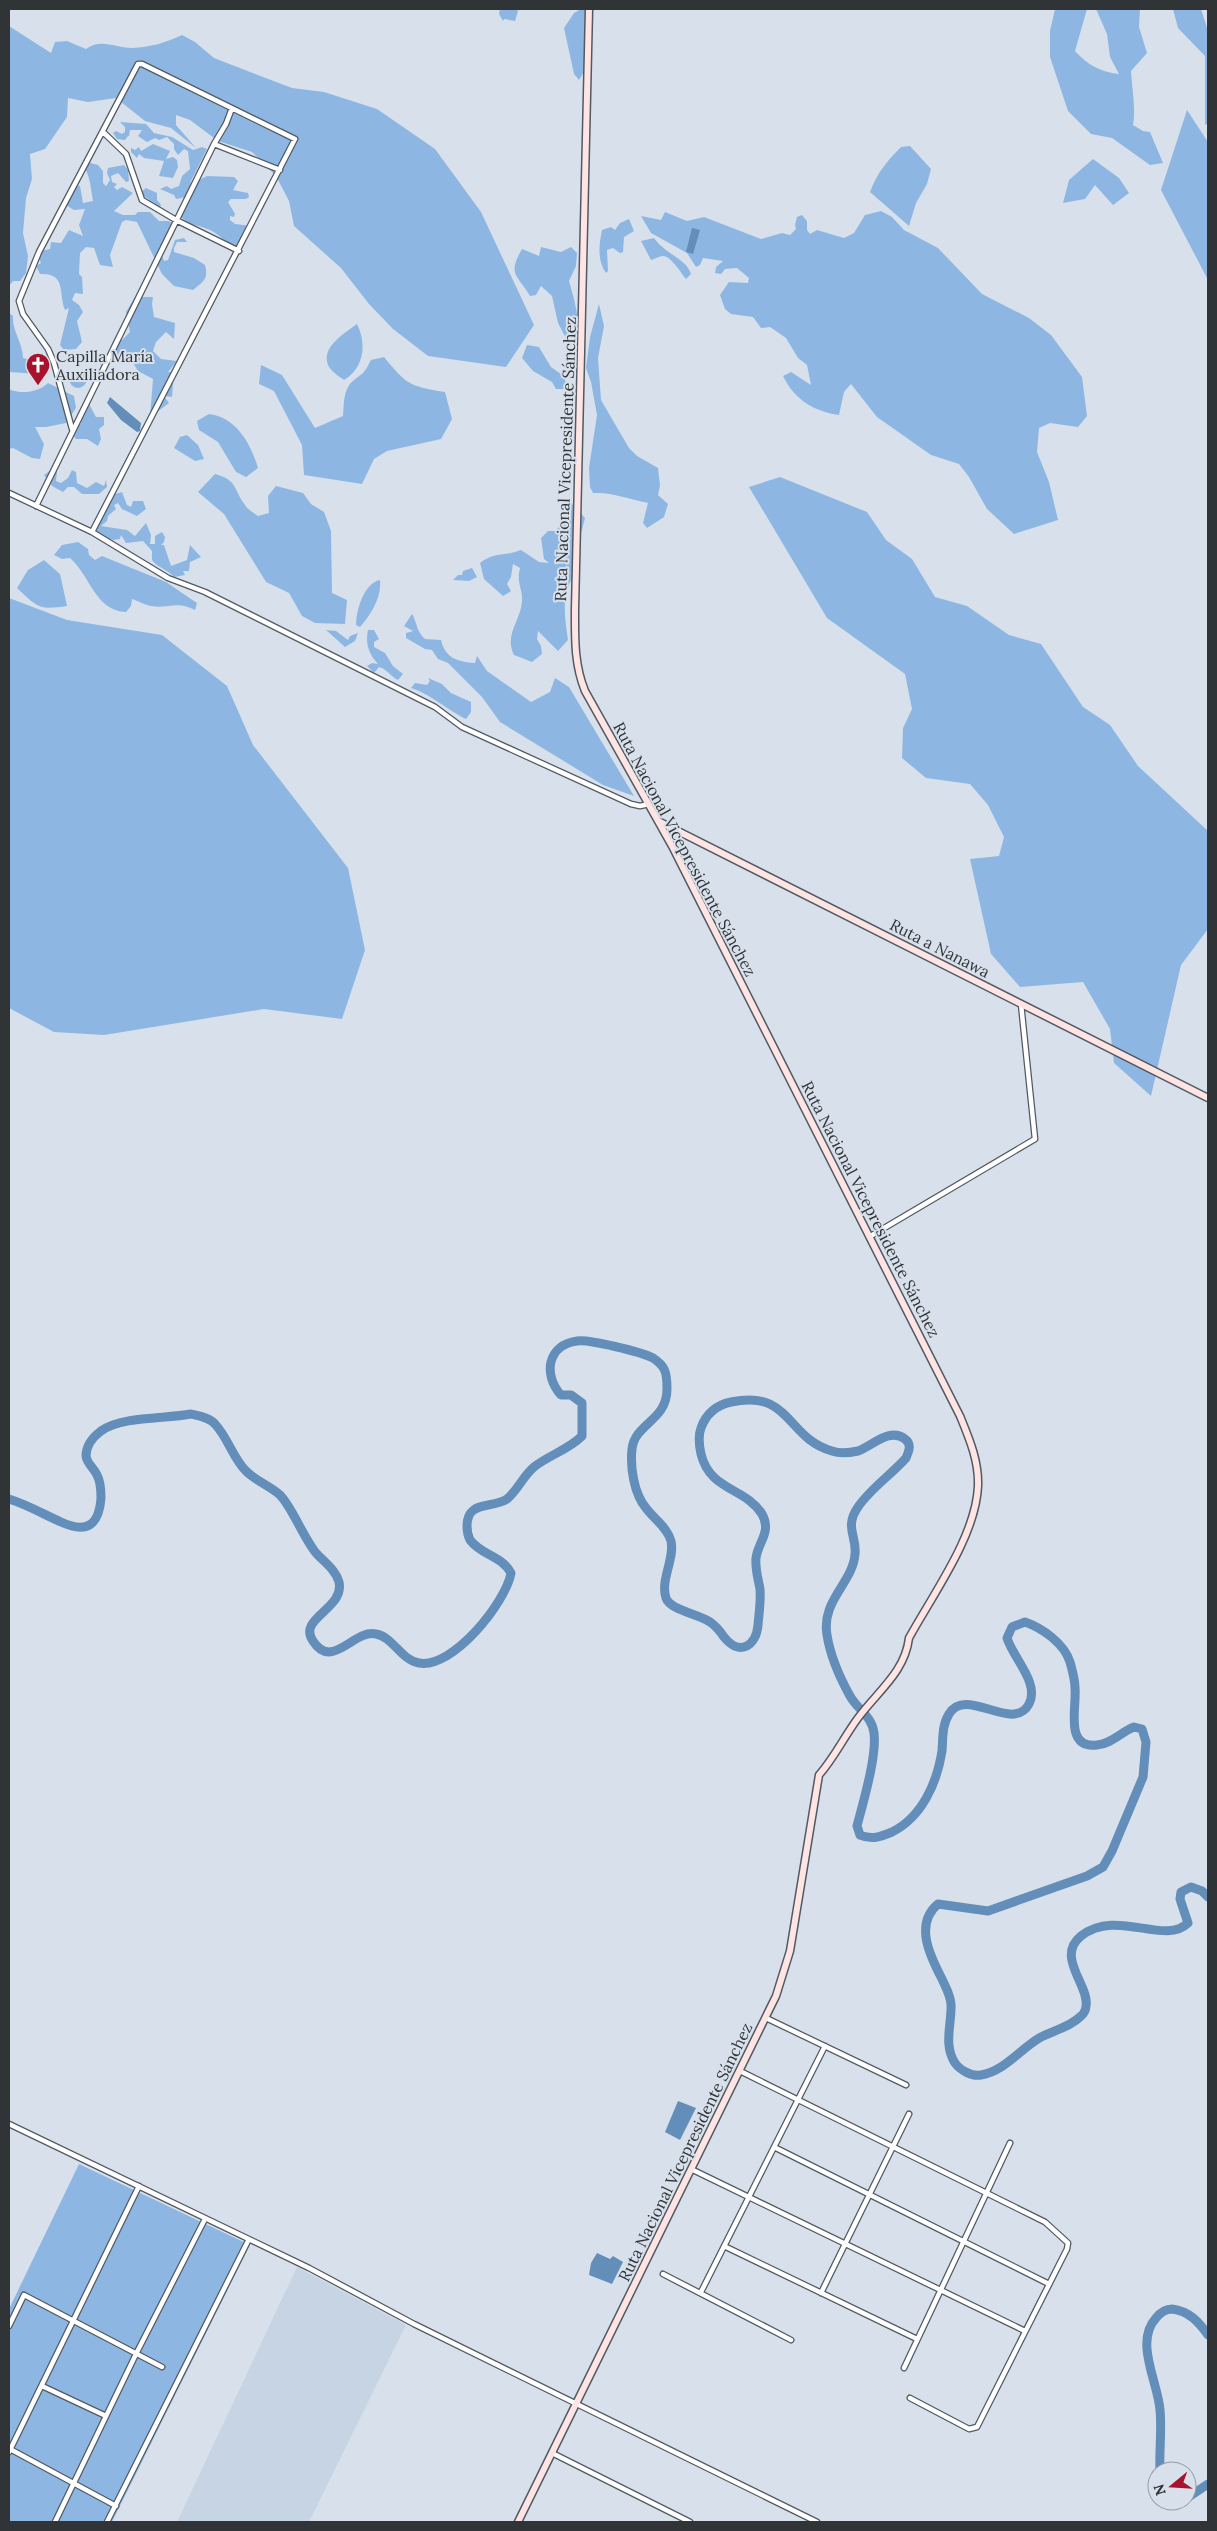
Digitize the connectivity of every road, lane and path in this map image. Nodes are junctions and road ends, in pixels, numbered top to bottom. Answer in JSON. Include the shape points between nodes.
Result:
{"nodes":[{"id":1,"x":590,"y":9,"type":"edge"},
{"id":2,"x":232,"y":108,"type":"junction"},
{"id":3,"x":104,"y":132,"type":"junction"},
{"id":4,"x":214,"y":144,"type":"junction"},
{"id":5,"x":280,"y":170,"type":"junction"},
{"id":6,"x":176,"y":220,"type":"junction"},
{"id":7,"x":239,"y":252,"type":"junction"},
{"id":8,"x":72,"y":429,"type":"junction"},
{"id":9,"x":9,"y":493,"type":"edge"},
{"id":10,"x":36,"y":506,"type":"junction"},
{"id":11,"x":92,"y":532,"type":"junction"},
{"id":12,"x":649,"y":804,"type":"junction"},
{"id":13,"x":659,"y":822,"type":"junction"},
{"id":14,"x":683,"y":835,"type":"junction"},
{"id":15,"x":672,"y":846,"type":"junction"},
{"id":16,"x":1022,"y":1004,"type":"junction"},
{"id":17,"x":1208,"y":1098,"type":"edge"},
{"id":18,"x":869,"y":1237,"type":"junction"},
{"id":19,"x":766,"y":2018,"type":"junction"},
{"id":20,"x":825,"y":2046,"type":"junction"},
{"id":21,"x":740,"y":2071,"type":"junction"},
{"id":22,"x":906,"y":2085,"type":"dead end"},
{"id":23,"x":798,"y":2100,"type":"junction"},
{"id":24,"x":909,"y":2114,"type":"dead end"},
{"id":25,"x":9,"y":2124,"type":"edge"},
{"id":26,"x":1010,"y":2143,"type":"dead end"},
{"id":27,"x":893,"y":2146,"type":"junction"},
{"id":28,"x":774,"y":2147,"type":"junction"},
{"id":29,"x":693,"y":2170,"type":"junction"},
{"id":30,"x":139,"y":2186,"type":"junction"},
{"id":31,"x":987,"y":2193,"type":"junction"},
{"id":32,"x":869,"y":2194,"type":"junction"},
{"id":33,"x":749,"y":2197,"type":"junction"},
{"id":34,"x":205,"y":2218,"type":"junction"},
{"id":35,"x":248,"y":2241,"type":"junction"},
{"id":36,"x":964,"y":2242,"type":"junction"},
{"id":37,"x":845,"y":2243,"type":"junction"},
{"id":38,"x":724,"y":2246,"type":"junction"},
{"id":39,"x":663,"y":2274,"type":"dead end"},
{"id":40,"x":1049,"y":2284,"type":"junction"},
{"id":41,"x":941,"y":2290,"type":"junction"},
{"id":42,"x":701,"y":2292,"type":"junction"},
{"id":43,"x":820,"y":2293,"type":"junction"},
{"id":44,"x":73,"y":2322,"type":"junction"},
{"id":45,"x":9,"y":2326,"type":"edge"},
{"id":46,"x":1026,"y":2331,"type":"junction"},
{"id":47,"x":917,"y":2339,"type":"junction"},
{"id":48,"x":791,"y":2340,"type":"dead end"},
{"id":49,"x":136,"y":2352,"type":"junction"},
{"id":50,"x":162,"y":2366,"type":"dead end"},
{"id":51,"x":904,"y":2368,"type":"dead end"},
{"id":52,"x":42,"y":2386,"type":"junction"},
{"id":53,"x":910,"y":2398,"type":"dead end"},
{"id":54,"x":576,"y":2404,"type":"junction"},
{"id":55,"x":106,"y":2416,"type":"junction"},
{"id":56,"x":9,"y":2450,"type":"edge"},
{"id":57,"x":552,"y":2453,"type":"junction"},
{"id":58,"x":74,"y":2484,"type":"junction"},
{"id":59,"x":116,"y":2506,"type":"junction"},
{"id":60,"x":55,"y":2522,"type":"edge"},
{"id":61,"x":108,"y":2522,"type":"edge"},
{"id":62,"x":518,"y":2522,"type":"edge"},
{"id":63,"x":690,"y":2522,"type":"edge"},
{"id":64,"x":817,"y":2522,"type":"edge"}],
"edges":[{"from":1,"to":12,"type":"street","name":"Ruta Nacional Vicepresidente Sánchez","via":[[575,651],[585,691]]},
{"from":2,"to":3,"type":"street","via":[[138,64]]},
{"from":2,"to":4,"type":"street"},
{"from":2,"to":5,"type":"street","via":[[295,139]]},
{"from":3,"to":6,"type":"street","via":[[126,154],[142,200]]},
{"from":3,"to":8,"type":"street","via":[[39,252],[19,301],[23,314],[54,363]]},
{"from":4,"to":5,"type":"street"},
{"from":4,"to":6,"type":"street"},
{"from":5,"to":7,"type":"street"},
{"from":6,"to":7,"type":"street"},
{"from":6,"to":8,"type":"street"},
{"from":7,"to":11,"type":"street"},
{"from":8,"to":10,"type":"street"},
{"from":9,"to":10,"type":"street"},
{"from":10,"to":11,"type":"street"},
{"from":11,"to":12,"type":"street","via":[[168,578],[205,592],[435,707],[462,727],[631,804]]},
{"from":12,"to":13,"type":"street","name":"Ruta Nacional Vicepresidente Sánchez"},
{"from":13,"to":14,"type":"street","name":"Ruta a Nanawa"},
{"from":13,"to":15,"type":"street","name":"Ruta Nacional Vicepresidente Sánchez"},
{"from":14,"to":15,"type":"street","via":[[675,838]]},
{"from":14,"to":16,"type":"street","name":"Ruta a Nanawa"},
{"from":15,"to":18,"type":"street","name":"Ruta Nacional Vicepresidente Sánchez"},
{"from":16,"to":17,"type":"street","name":"Ruta a Nanawa"},
{"from":16,"to":18,"type":"street","via":[[1034,1139]]},
{"from":18,"to":19,"type":"street","name":"Ruta Nacional Vicepresidente Sánchez","via":[[971,1442],[978,1484],[976,1504],[969,1525],[909,1638],[907,1652],[895,1676],[858,1717],[819,1776],[790,1951]]},
{"from":19,"to":20,"type":"street"},
{"from":19,"to":21,"type":"street","name":"Ruta Nacional Vicepresidente Sánchez"},
{"from":20,"to":22,"type":"street"},
{"from":20,"to":23,"type":"street"},
{"from":21,"to":23,"type":"street"},
{"from":21,"to":29,"type":"street","name":"Ruta Nacional Vicepresidente Sánchez"},
{"from":23,"to":27,"type":"street"},
{"from":23,"to":28,"type":"street"},
{"from":24,"to":27,"type":"street"},
{"from":25,"to":30,"type":"street"},
{"from":26,"to":31,"type":"street"},
{"from":27,"to":31,"type":"street"},
{"from":27,"to":32,"type":"street"},
{"from":28,"to":32,"type":"street"},
{"from":28,"to":33,"type":"street"},
{"from":29,"to":33,"type":"street"},
{"from":29,"to":54,"type":"street","name":"Ruta Nacional Vicepresidente Sánchez"},
{"from":30,"to":34,"type":"street"},
{"from":30,"to":44,"type":"street"},
{"from":31,"to":36,"type":"street"},
{"from":31,"to":40,"type":"street","via":[[1045,2222],[1068,2243]]},
{"from":32,"to":36,"type":"street"},
{"from":32,"to":37,"type":"street"},
{"from":33,"to":37,"type":"street"},
{"from":33,"to":38,"type":"street"},
{"from":34,"to":35,"type":"street"},
{"from":34,"to":49,"type":"street"},
{"from":35,"to":54,"type":"street","via":[[309,2268]]},
{"from":35,"to":59,"type":"street"},
{"from":36,"to":40,"type":"street"},
{"from":36,"to":41,"type":"street"},
{"from":37,"to":41,"type":"street"},
{"from":37,"to":43,"type":"street"},
{"from":38,"to":42,"type":"street"},
{"from":38,"to":43,"type":"street"},
{"from":39,"to":42,"type":"street"},
{"from":40,"to":46,"type":"street"},
{"from":41,"to":46,"type":"street"},
{"from":41,"to":47,"type":"street"},
{"from":42,"to":48,"type":"street"},
{"from":43,"to":47,"type":"street"},
{"from":44,"to":45,"type":"street","via":[[24,2296]]},
{"from":44,"to":49,"type":"street"},
{"from":44,"to":52,"type":"street"},
{"from":46,"to":53,"type":"street","via":[[977,2428],[969,2429]]},
{"from":47,"to":51,"type":"street"},
{"from":49,"to":50,"type":"street"},
{"from":49,"to":55,"type":"street"},
{"from":52,"to":55,"type":"street"},
{"from":52,"to":56,"type":"street"},
{"from":54,"to":57,"type":"street","name":"Ruta Nacional Vicepresidente Sánchez"},
{"from":54,"to":64,"type":"street"},
{"from":55,"to":58,"type":"street"},
{"from":56,"to":58,"type":"street"},
{"from":57,"to":62,"type":"street","name":"Ruta Nacional Vicepresidente Sánchez"},
{"from":57,"to":63,"type":"street"},
{"from":58,"to":59,"type":"street"},
{"from":58,"to":60,"type":"street"},
{"from":59,"to":61,"type":"street"}]}
